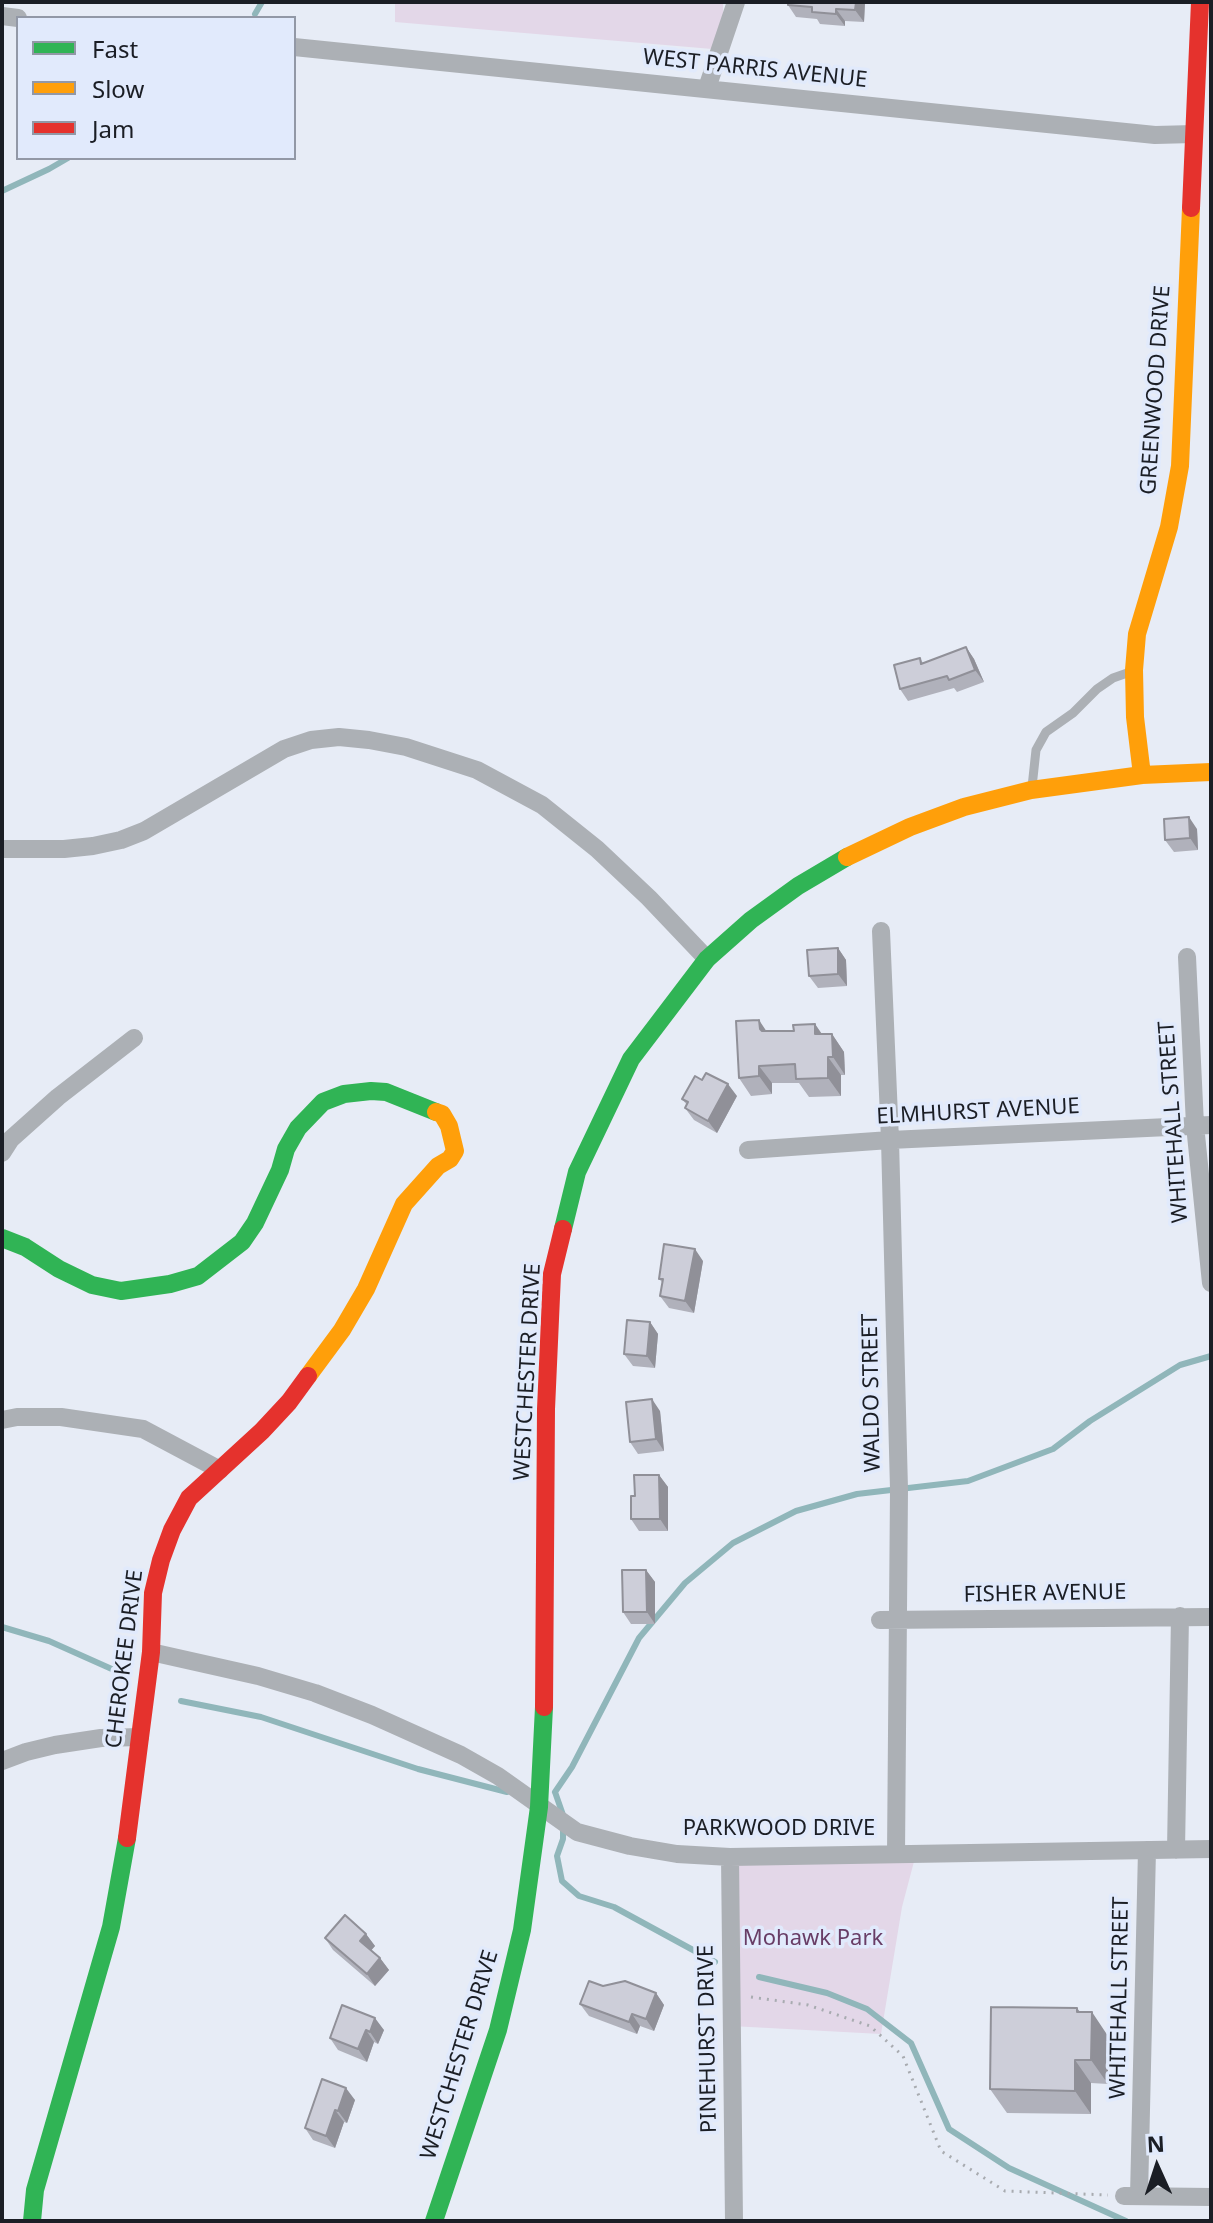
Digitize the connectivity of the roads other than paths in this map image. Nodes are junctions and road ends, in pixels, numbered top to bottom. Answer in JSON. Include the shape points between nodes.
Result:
{"nodes":[{"id":1,"x":736,"y":2,"type":"edge"},
{"id":2,"x":1200,"y":2,"type":"edge"},
{"id":3,"x":296,"y":47,"type":"edge"},
{"id":4,"x":707,"y":88,"type":"junction"},
{"id":5,"x":1202,"y":134,"type":"edge"},
{"id":6,"x":1134,"y":670,"type":"junction"},
{"id":7,"x":1211,"y":772,"type":"edge"},
{"id":8,"x":1142,"y":775,"type":"junction"},
{"id":9,"x":1031,"y":790,"type":"junction"},
{"id":10,"x":2,"y":849,"type":"edge"},
{"id":11,"x":881,"y":931,"type":"dead end"},
{"id":12,"x":1187,"y":957,"type":"dead end"},
{"id":13,"x":707,"y":959,"type":"junction"},
{"id":14,"x":134,"y":1038,"type":"dead end"},
{"id":15,"x":1203,"y":1125,"type":"edge"},
{"id":16,"x":890,"y":1140,"type":"junction"},
{"id":17,"x":5,"y":1143,"type":"edge"},
{"id":18,"x":748,"y":1150,"type":"dead end"},
{"id":19,"x":2,"y":1238,"type":"edge"},
{"id":20,"x":1211,"y":1283,"type":"edge"},
{"id":21,"x":2,"y":1420,"type":"edge"},
{"id":22,"x":220,"y":1470,"type":"junction"},
{"id":23,"x":1180,"y":1616,"type":"junction"},
{"id":24,"x":1211,"y":1617,"type":"edge"},
{"id":25,"x":880,"y":1620,"type":"dead end"},
{"id":26,"x":899,"y":1621,"type":"junction"},
{"id":27,"x":151,"y":1652,"type":"junction"},
{"id":28,"x":140,"y":1737,"type":"junction"},
{"id":29,"x":2,"y":1761,"type":"edge"},
{"id":30,"x":539,"y":1807,"type":"junction"},
{"id":31,"x":1211,"y":1849,"type":"edge"},
{"id":32,"x":1147,"y":1850,"type":"junction"},
{"id":33,"x":1176,"y":1850,"type":"junction"},
{"id":34,"x":896,"y":1854,"type":"junction"},
{"id":35,"x":730,"y":1857,"type":"junction"},
{"id":36,"x":1211,"y":2197,"type":"edge"},
{"id":37,"x":32,"y":2221,"type":"edge"},
{"id":38,"x":434,"y":2221,"type":"edge"},
{"id":39,"x":734,"y":2221,"type":"edge"}],
"edges":[{"from":1,"to":4,"type":"street"},
{"from":2,"to":5,"type":"street","name":"GREENWOOD DRIVE"},
{"from":3,"to":4,"type":"street","name":"WEST PARRIS AVENUE"},
{"from":4,"to":5,"type":"street","name":"WEST PARRIS AVENUE","via":[[1155,135]]},
{"from":5,"to":6,"type":"street","name":"GREENWOOD DRIVE","via":[[1180,466],[1169,527],[1137,634]]},
{"from":6,"to":8,"type":"street","name":"GREENWOOD DRIVE"},
{"from":6,"to":9,"type":"lane","via":[[1097,689],[1046,732],[1036,750]]},
{"from":7,"to":8,"type":"street","name":"WESTCHESTER DRIVE"},
{"from":8,"to":9,"type":"street","name":"WESTCHESTER DRIVE"},
{"from":9,"to":13,"type":"street","name":"WESTCHESTER DRIVE","via":[[964,807],[858,851],[798,886]]},
{"from":10,"to":13,"type":"street","via":[[64,849],[121,840],[284,749],[339,737],[369,740],[465,765],[542,805],[597,849]]},
{"from":11,"to":16,"type":"street","name":"WALDO STREET"},
{"from":12,"to":15,"type":"street","name":"WHITEHALL STREET"},
{"from":13,"to":30,"type":"street","name":"WESTCHESTER DRIVE","via":[[631,1059],[577,1172],[552,1274]]},
{"from":14,"to":17,"type":"street"},
{"from":15,"to":16,"type":"street","name":"ELMHURST AVENUE"},
{"from":15,"to":20,"type":"street","name":"WHITEHALL STREET"},
{"from":16,"to":18,"type":"street","name":"ELMHURST AVENUE"},
{"from":16,"to":26,"type":"street","name":"WALDO STREET"},
{"from":19,"to":22,"type":"street","name":"CHEROKEE DRIVE","via":[[92,1285],[121,1291],[170,1284],[198,1276],[242,1242],[298,1128],[323,1102],[344,1094],[386,1092],[442,1114],[455,1151],[404,1204],[342,1330],[289,1402]]},
{"from":21,"to":22,"type":"street","via":[[61,1417],[143,1429]]},
{"from":22,"to":27,"type":"street","name":"CHEROKEE DRIVE","via":[[189,1498],[167,1545],[153,1593]]},
{"from":23,"to":24,"type":"street","name":"FISHER AVENUE"},
{"from":23,"to":26,"type":"street","name":"FISHER AVENUE"},
{"from":23,"to":33,"type":"street"},
{"from":25,"to":26,"type":"street","name":"FISHER AVENUE"},
{"from":26,"to":34,"type":"street","name":"WALDO STREET"},
{"from":27,"to":28,"type":"street","name":"CHEROKEE DRIVE"},
{"from":27,"to":30,"type":"street","name":"PARKWOOD DRIVE","via":[[258,1676],[372,1715],[461,1755]]},
{"from":28,"to":29,"type":"street","via":[[55,1745]]},
{"from":28,"to":37,"type":"street","name":"CHEROKEE DRIVE","via":[[111,1927],[35,2190]]},
{"from":30,"to":35,"type":"street","name":"PARKWOOD DRIVE","via":[[577,1832],[603,1839],[677,1854]]},
{"from":30,"to":38,"type":"street","name":"WESTCHESTER DRIVE","via":[[522,1930],[498,2030]]},
{"from":31,"to":33,"type":"street","name":"PARKWOOD DRIVE"},
{"from":32,"to":33,"type":"street","name":"PARKWOOD DRIVE"},
{"from":32,"to":34,"type":"street","name":"PARKWOOD DRIVE"},
{"from":32,"to":36,"type":"street","name":"WHITEHALL STREET","via":[[1132,2196]]},
{"from":34,"to":35,"type":"street","name":"PARKWOOD DRIVE"},
{"from":35,"to":39,"type":"street","name":"PINEHURST DRIVE"}]}
